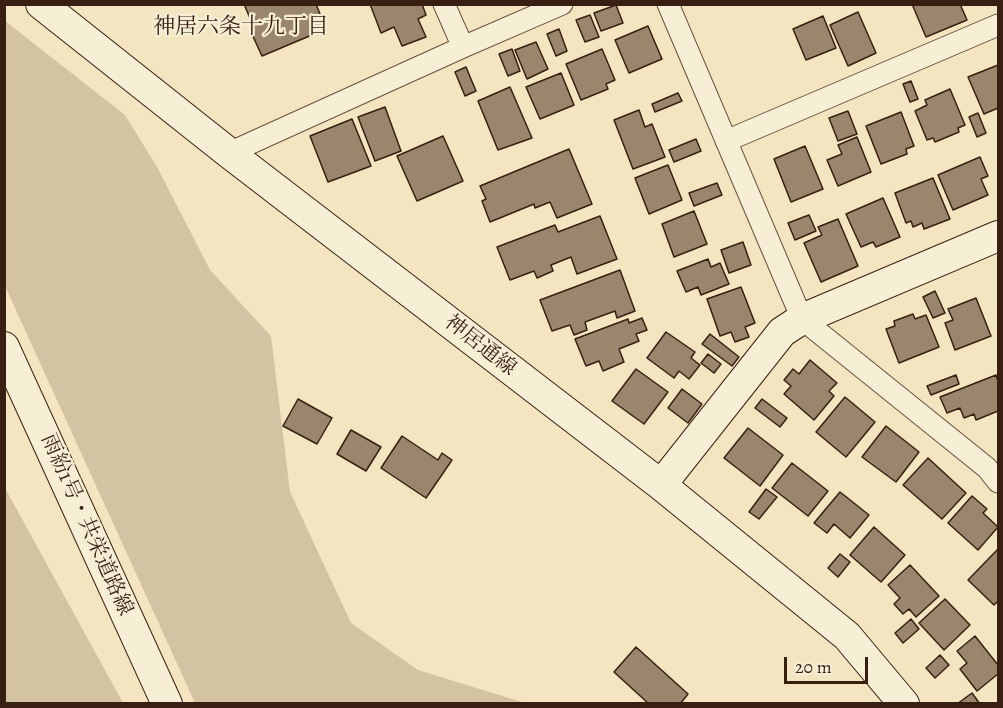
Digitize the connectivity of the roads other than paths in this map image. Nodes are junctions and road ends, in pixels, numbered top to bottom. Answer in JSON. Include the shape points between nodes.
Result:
{"nodes":[{"id":1,"x":41,"y":4,"type":"edge"},
{"id":2,"x":444,"y":4,"type":"edge"},
{"id":3,"x":562,"y":4,"type":"edge"},
{"id":4,"x":668,"y":4,"type":"edge"},
{"id":5,"x":999,"y":25,"type":"edge"},
{"id":6,"x":463,"y":47,"type":"junction"},
{"id":7,"x":726,"y":141,"type":"junction"},
{"id":8,"x":229,"y":153,"type":"junction"},
{"id":9,"x":999,"y":236,"type":"edge"},
{"id":10,"x":802,"y":319,"type":"junction"},
{"id":11,"x":4,"y":346,"type":"edge"},
{"id":12,"x":995,"y":471,"type":"edge"},
{"id":13,"x":661,"y":485,"type":"junction"},
{"id":14,"x":166,"y":704,"type":"edge"},
{"id":15,"x":904,"y":704,"type":"edge"}],
"edges":[{"from":1,"to":8,"type":"street","name":"神居通線"},
{"from":2,"to":6,"type":"street"},
{"from":3,"to":6,"type":"street"},
{"from":4,"to":7,"type":"street"},
{"from":5,"to":7,"type":"street"},
{"from":6,"to":8,"type":"street"},
{"from":7,"to":10,"type":"street"},
{"from":8,"to":13,"type":"street","name":"神居通線"},
{"from":9,"to":10,"type":"street"},
{"from":10,"to":12,"type":"street"},
{"from":10,"to":13,"type":"street","via":[[782,332]]},
{"from":11,"to":14,"type":"street","name":"雨紛1号・共栄道路線"},
{"from":13,"to":15,"type":"street","name":"神居通線","via":[[847,636]]}]}
